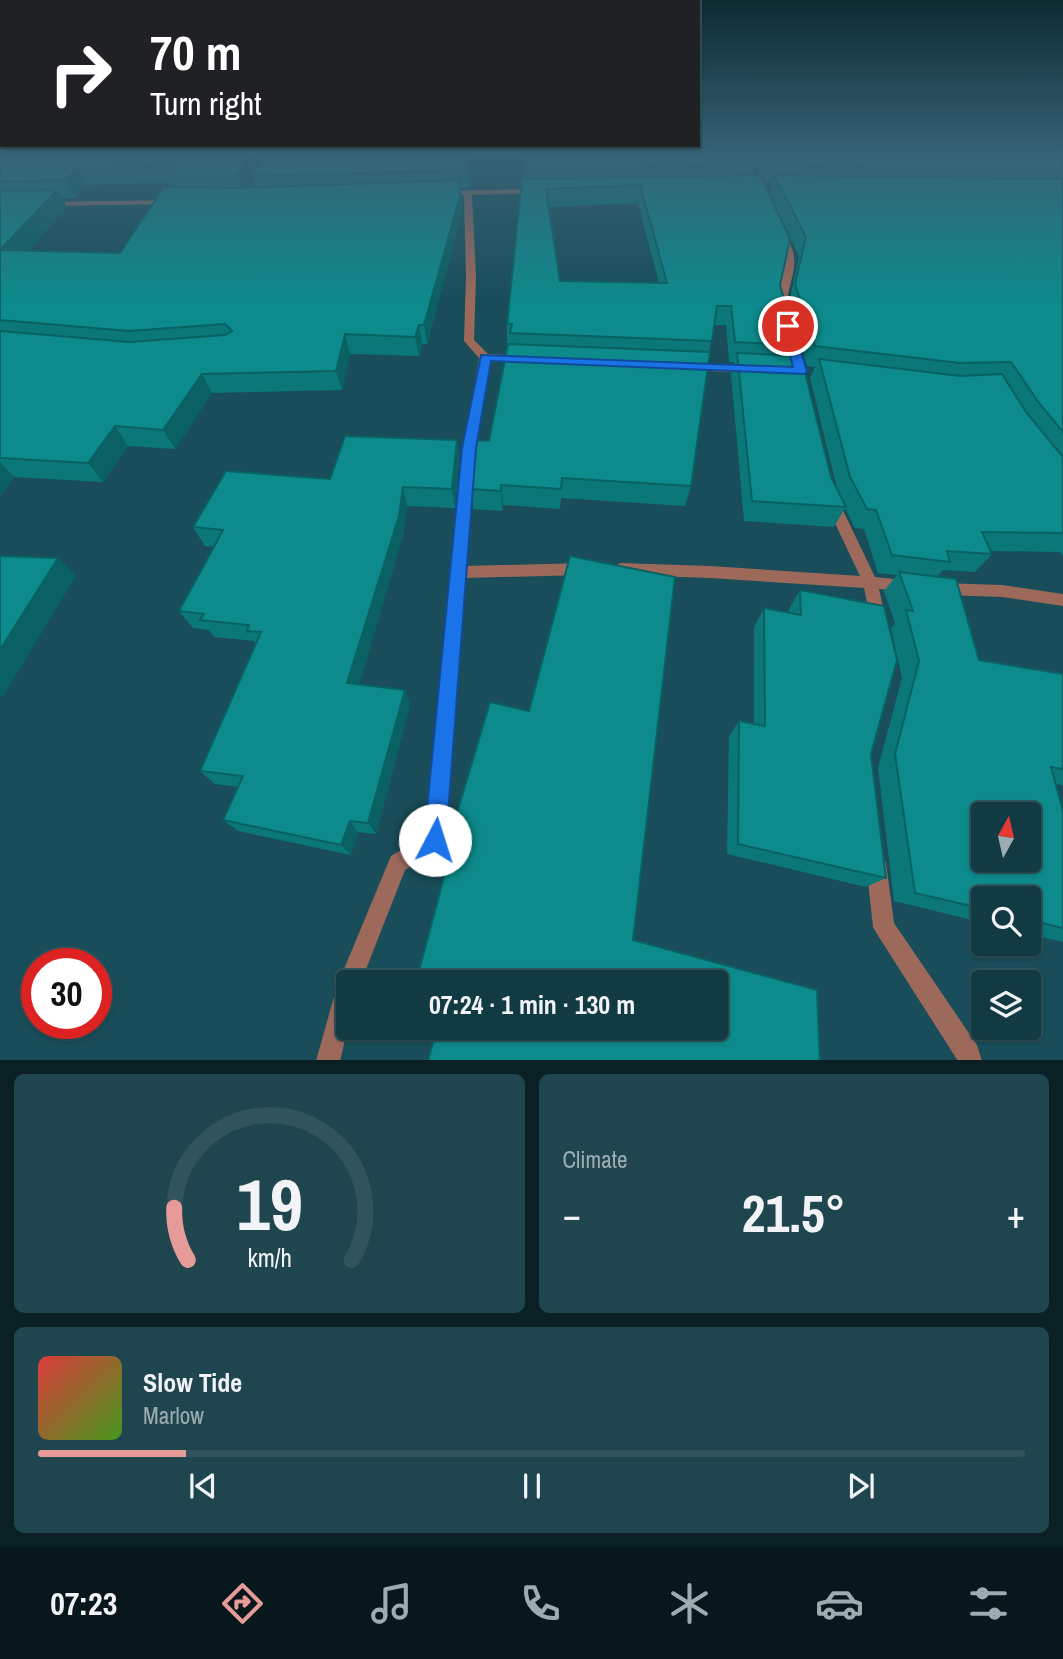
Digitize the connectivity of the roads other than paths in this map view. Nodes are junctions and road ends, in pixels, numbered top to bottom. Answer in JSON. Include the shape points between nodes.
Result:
{"nodes":[{"id":1,"x":155,"y":202,"type":"edge"},
{"id":2,"x":468,"y":202,"type":"edge"},
{"id":3,"x":41,"y":204,"type":"edge"},
{"id":4,"x":775,"y":222,"type":"edge"},
{"id":5,"x":788,"y":326,"type":"edge"},
{"id":6,"x":485,"y":357,"type":"junction"},
{"id":7,"x":540,"y":360,"type":"edge"},
{"id":8,"x":679,"y":368,"type":"edge"},
{"id":9,"x":760,"y":370,"type":"edge"},
{"id":10,"x":827,"y":484,"type":"edge"},
{"id":11,"x":459,"y":572,"type":"junction"},
{"id":12,"x":870,"y":581,"type":"junction"},
{"id":13,"x":1063,"y":600,"type":"edge"},
{"id":14,"x":883,"y":641,"type":"edge"},
{"id":15,"x":874,"y":843,"type":"edge"},
{"id":16,"x":355,"y":970,"type":"edge"},
{"id":17,"x":336,"y":1031,"type":"edge"},
{"id":18,"x":328,"y":1060,"type":"edge"},
{"id":19,"x":970,"y":1060,"type":"edge"}],
"edges":[{"from":1,"to":3,"type":"street"},
{"from":2,"to":6,"type":"street","via":[[469,341]]},
{"from":4,"to":5,"type":"street","via":[[792,257],[781,303]]},
{"from":6,"to":7,"type":"street"},
{"from":6,"to":11,"type":"street","via":[[469,448]]},
{"from":8,"to":9,"type":"street"},
{"from":10,"to":12,"type":"street"},
{"from":11,"to":12,"type":"street","via":[[663,569]]},
{"from":11,"to":16,"type":"street","via":[[435,840],[398,863]]},
{"from":12,"to":13,"type":"street"},
{"from":12,"to":14,"type":"street"},
{"from":15,"to":19,"type":"street","via":[[884,927]]},
{"from":17,"to":18,"type":"street"}]}
